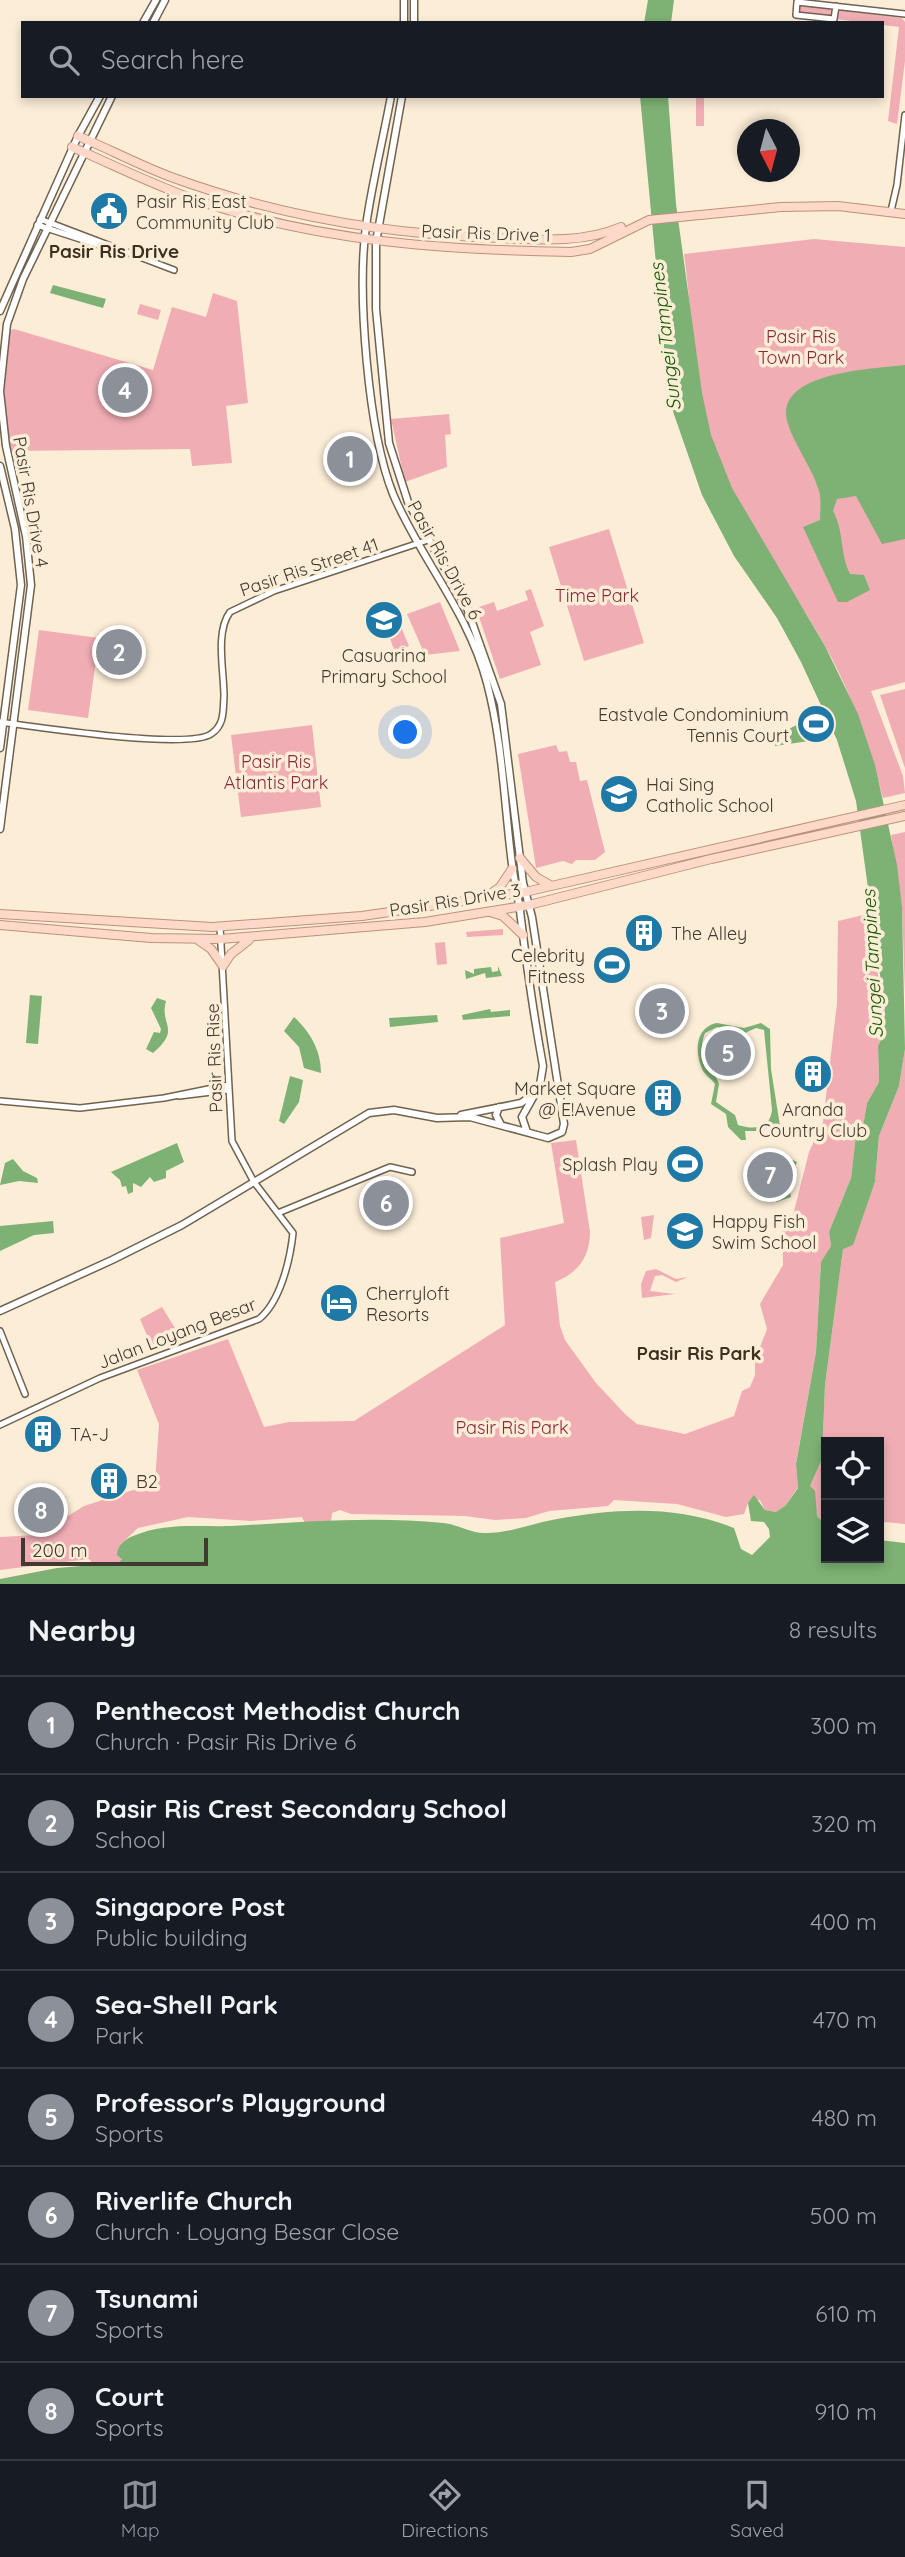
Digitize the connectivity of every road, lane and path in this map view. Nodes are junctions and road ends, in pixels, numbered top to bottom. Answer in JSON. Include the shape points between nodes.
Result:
{"nodes":[{"id":1,"x":156,"y":0,"type":"edge"},
{"id":2,"x":165,"y":0,"type":"edge"},
{"id":3,"x":404,"y":0,"type":"edge"},
{"id":4,"x":414,"y":0,"type":"edge"},
{"id":5,"x":836,"y":6,"type":"junction"},
{"id":6,"x":905,"y":14,"type":"edge"},
{"id":7,"x":144,"y":21,"type":"edge"},
{"id":8,"x":153,"y":21,"type":"edge"},
{"id":9,"x":404,"y":21,"type":"edge"},
{"id":10,"x":414,"y":21,"type":"edge"},
{"id":11,"x":99,"y":98,"type":"edge"},
{"id":12,"x":111,"y":98,"type":"edge"},
{"id":13,"x":391,"y":98,"type":"edge"},
{"id":14,"x":402,"y":98,"type":"edge"},
{"id":15,"x":905,"y":115,"type":"edge"},
{"id":16,"x":78,"y":135,"type":"junction"},
{"id":17,"x":89,"y":140,"type":"junction"},
{"id":18,"x":72,"y":148,"type":"junction"},
{"id":19,"x":83,"y":152,"type":"junction"},
{"id":20,"x":892,"y":209,"type":"junction"},
{"id":21,"x":905,"y":211,"type":"edge"},
{"id":22,"x":648,"y":219,"type":"junction"},
{"id":23,"x":38,"y":222,"type":"junction"},
{"id":24,"x":366,"y":225,"type":"junction"},
{"id":25,"x":48,"y":226,"type":"junction"},
{"id":26,"x":377,"y":228,"type":"junction"},
{"id":27,"x":365,"y":240,"type":"junction"},
{"id":28,"x":376,"y":242,"type":"junction"},
{"id":29,"x":174,"y":270,"type":"dead end"},
{"id":30,"x":0,"y":311,"type":"edge"},
{"id":31,"x":0,"y":466,"type":"edge"},
{"id":32,"x":428,"y":540,"type":"junction"},
{"id":33,"x":421,"y":544,"type":"junction"},
{"id":34,"x":2,"y":722,"type":"edge"},
{"id":35,"x":14,"y":724,"type":"junction"},
{"id":36,"x":0,"y":748,"type":"edge"},
{"id":37,"x":905,"y":805,"type":"edge"},
{"id":38,"x":888,"y":809,"type":"junction"},
{"id":39,"x":905,"y":816,"type":"edge"},
{"id":40,"x":890,"y":820,"type":"junction"},
{"id":41,"x":0,"y":829,"type":"edge"},
{"id":42,"x":520,"y":858,"type":"junction"},
{"id":43,"x":512,"y":869,"type":"junction"},
{"id":44,"x":553,"y":886,"type":"junction"},
{"id":45,"x":521,"y":893,"type":"junction"},
{"id":46,"x":483,"y":899,"type":"junction"},
{"id":47,"x":529,"y":905,"type":"junction"},
{"id":48,"x":519,"y":906,"type":"junction"},
{"id":49,"x":487,"y":912,"type":"junction"},
{"id":50,"x":0,"y":914,"type":"edge"},
{"id":51,"x":0,"y":925,"type":"edge"},
{"id":52,"x":220,"y":927,"type":"junction"},
{"id":53,"x":523,"y":935,"type":"junction"},
{"id":54,"x":251,"y":938,"type":"junction"},
{"id":55,"x":194,"y":939,"type":"junction"},
{"id":56,"x":221,"y":939,"type":"junction"},
{"id":57,"x":223,"y":966,"type":"junction"},
{"id":58,"x":541,"y":975,"type":"junction"},
{"id":59,"x":528,"y":977,"type":"junction"},
{"id":60,"x":228,"y":1087,"type":"junction"},
{"id":61,"x":535,"y":1093,"type":"junction"},
{"id":62,"x":0,"y":1101,"type":"edge"},
{"id":63,"x":499,"y":1107,"type":"junction"},
{"id":64,"x":448,"y":1117,"type":"junction"},
{"id":65,"x":501,"y":1125,"type":"junction"},
{"id":66,"x":527,"y":1132,"type":"junction"},
{"id":67,"x":412,"y":1172,"type":"dead end"},
{"id":68,"x":254,"y":1182,"type":"junction"},
{"id":69,"x":278,"y":1213,"type":"junction"},
{"id":70,"x":0,"y":1311,"type":"edge"},
{"id":71,"x":0,"y":1331,"type":"edge"},
{"id":72,"x":25,"y":1394,"type":"dead end"},
{"id":73,"x":0,"y":1425,"type":"edge"}],
"edges":[{"from":1,"to":7,"type":"street"},
{"from":2,"to":8,"type":"street"},
{"from":3,"to":9,"type":"street"},
{"from":4,"to":10,"type":"street"},
{"from":5,"to":5,"type":"street","via":[[834,19],[796,15],[797,2]]},
{"from":5,"to":6,"type":"street"},
{"from":11,"to":16,"type":"street"},
{"from":12,"to":17,"type":"street","name":"Pasir Ris Drive 4"},
{"from":13,"to":24,"type":"street","name":"Pasir Ris Drive 6"},
{"from":14,"to":26,"type":"street","name":"Pasir Ris Drive 6"},
{"from":15,"to":20,"type":"street"},
{"from":16,"to":17,"type":"main road","name":"Pasir Ris Drive 1"},
{"from":16,"to":18,"type":"street"},
{"from":17,"to":19,"type":"street","name":"Pasir Ris Drive 4"},
{"from":17,"to":24,"type":"main road","name":"Pasir Ris Drive 1","via":[[172,177],[251,202]]},
{"from":18,"to":19,"type":"main road","name":"Pasir Ris Drive 1"},
{"from":18,"to":23,"type":"street"},
{"from":19,"to":25,"type":"street","name":"Pasir Ris Drive 4"},
{"from":19,"to":27,"type":"main road","name":"Pasir Ris Drive 1","via":[[204,203]]},
{"from":20,"to":21,"type":"main road","name":"Pasir Ris Drive 1"},
{"from":20,"to":22,"type":"main road","name":"Pasir Ris Drive 1","via":[[808,202]]},
{"from":22,"to":26,"type":"main road","name":"Pasir Ris Drive 1","via":[[594,237],[555,239],[476,238]]},
{"from":22,"to":28,"type":"main road","name":"Pasir Ris Drive 1","via":[[590,249],[571,252]]},
{"from":23,"to":25,"type":"street"},
{"from":23,"to":30,"type":"street"},
{"from":24,"to":26,"type":"main road","name":"Pasir Ris Drive 1"},
{"from":24,"to":27,"type":"street","name":"Pasir Ris Drive 6"},
{"from":25,"to":29,"type":"street"},
{"from":25,"to":35,"type":"street","name":"Pasir Ris Drive 4","via":[[11,307],[0,367],[6,446],[26,536],[31,585]]},
{"from":26,"to":28,"type":"street","name":"Pasir Ris Drive 6"},
{"from":27,"to":28,"type":"main road","name":"Pasir Ris Drive 1"},
{"from":27,"to":33,"type":"street","name":"Pasir Ris Drive 6","via":[[365,309],[380,451],[393,492]]},
{"from":28,"to":32,"type":"street","name":"Pasir Ris Drive 6","via":[[376,309],[389,443],[408,502]]},
{"from":31,"to":34,"type":"street","name":"Pasir Ris Drive 4","via":[[15,529],[21,585]]},
{"from":32,"to":33,"type":"street","name":"Pasir Ris Street 41"},
{"from":32,"to":42,"type":"street","name":"Pasir Ris Drive 6","via":[[467,608],[495,680]]},
{"from":33,"to":35,"type":"street","name":"Pasir Ris Street 41","via":[[275,591],[230,612],[222,644],[223,718],[217,730],[205,737],[170,739]]},
{"from":33,"to":43,"type":"street","name":"Pasir Ris Drive 6","via":[[460,612],[484,672],[508,809]]},
{"from":34,"to":35,"type":"street"},
{"from":34,"to":36,"type":"street","name":"Pasir Ris Drive 4"},
{"from":35,"to":41,"type":"street","name":"Pasir Ris Drive 4"},
{"from":37,"to":38,"type":"main road","name":"Pasir Ris Drive 3"},
{"from":38,"to":40,"type":"main road"},
{"from":38,"to":44,"type":"main road","name":"Pasir Ris Drive 3"},
{"from":39,"to":40,"type":"main road","name":"Pasir Ris Drive 3"},
{"from":40,"to":47,"type":"main road","name":"Pasir Ris Drive 3"},
{"from":42,"to":44,"type":"main road","via":[[536,877]]},
{"from":42,"to":45,"type":"street","name":"Pasir Ris Drive 6"},
{"from":43,"to":45,"type":"street","name":"Pasir Ris Drive 6"},
{"from":43,"to":46,"type":"main road","via":[[500,887]]},
{"from":44,"to":45,"type":"main road","name":"Pasir Ris Drive 3"},
{"from":45,"to":46,"type":"main road","name":"Pasir Ris Drive 3"},
{"from":45,"to":47,"type":"street","name":"Pasir Ris Drive 6"},
{"from":45,"to":48,"type":"street","name":"Pasir Ris Drive 6"},
{"from":46,"to":52,"type":"main road","name":"Pasir Ris Drive 3","via":[[362,916]]},
{"from":47,"to":48,"type":"main road","name":"Pasir Ris Drive 3"},
{"from":47,"to":58,"type":"street","name":"Pasir Ris Drive 6"},
{"from":48,"to":49,"type":"main road","name":"Pasir Ris Drive 3"},
{"from":48,"to":53,"type":"street","name":"Pasir Ris Drive 6"},
{"from":49,"to":53,"type":"main road","via":[[503,916]]},
{"from":49,"to":54,"type":"main road","name":"Pasir Ris Drive 3"},
{"from":50,"to":52,"type":"main road","name":"Pasir Ris Drive 3"},
{"from":51,"to":55,"type":"main road","name":"Pasir Ris Drive 3"},
{"from":52,"to":56,"type":"street","name":"Pasir Ris Rise"},
{"from":53,"to":59,"type":"street","name":"Pasir Ris Drive 6"},
{"from":54,"to":56,"type":"main road","name":"Pasir Ris Drive 3"},
{"from":54,"to":57,"type":"main road"},
{"from":55,"to":56,"type":"main road","name":"Pasir Ris Drive 3"},
{"from":55,"to":57,"type":"main road","via":[[211,948]]},
{"from":56,"to":57,"type":"street","name":"Pasir Ris Rise"},
{"from":57,"to":60,"type":"street","name":"Pasir Ris Rise"},
{"from":58,"to":59,"type":"street"},
{"from":58,"to":66,"type":"street","name":"Pasir Ris Drive 6","via":[[564,1124],[556,1136]]},
{"from":59,"to":61,"type":"street","name":"Pasir Ris Drive 6","via":[[542,1066]]},
{"from":60,"to":62,"type":"street","via":[[71,1108]]},
{"from":60,"to":68,"type":"street","name":"Pasir Ris Rise","via":[[232,1141]]},
{"from":61,"to":63,"type":"street","via":[[521,1103]]},
{"from":61,"to":66,"type":"street","name":"Pasir Ris Drive 6","via":[[522,1117]]},
{"from":63,"to":64,"type":"street"},
{"from":63,"to":65,"type":"street","via":[[496,1115]]},
{"from":64,"to":65,"type":"street"},
{"from":64,"to":68,"type":"street","via":[[394,1110],[369,1112]]},
{"from":65,"to":66,"type":"street"},
{"from":67,"to":69,"type":"street","via":[[390,1167]]},
{"from":68,"to":69,"type":"street","name":"Jalan Loyang Besar"},
{"from":68,"to":70,"type":"street","via":[[152,1240]]},
{"from":69,"to":73,"type":"street","name":"Jalan Loyang Besar","via":[[293,1239],[276,1297],[258,1320],[100,1378]]},
{"from":71,"to":72,"type":"street"}]}
